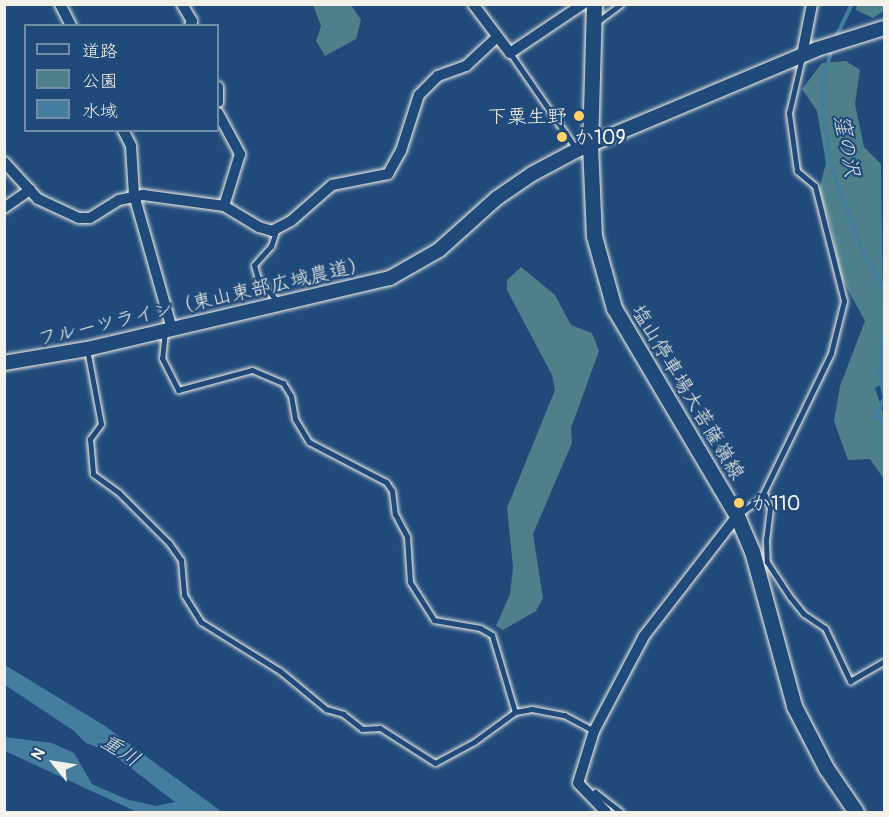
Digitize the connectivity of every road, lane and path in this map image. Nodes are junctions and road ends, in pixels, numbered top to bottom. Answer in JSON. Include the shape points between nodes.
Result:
{"nodes":[{"id":1,"x":60,"y":4,"type":"edge"},
{"id":2,"x":182,"y":4,"type":"edge"},
{"id":3,"x":473,"y":4,"type":"edge"},
{"id":4,"x":583,"y":4,"type":"edge"},
{"id":5,"x":594,"y":4,"type":"edge"},
{"id":6,"x":621,"y":4,"type":"edge"},
{"id":7,"x":812,"y":4,"type":"edge"},
{"id":8,"x":70,"y":24,"type":"edge"},
{"id":9,"x":189,"y":24,"type":"edge"},
{"id":10,"x":593,"y":25,"type":"junction"},
{"id":11,"x":885,"y":28,"type":"edge"},
{"id":12,"x":497,"y":37,"type":"junction"},
{"id":13,"x":510,"y":53,"type":"junction"},
{"id":14,"x":802,"y":55,"type":"junction"},
{"id":15,"x":219,"y":115,"type":"edge"},
{"id":16,"x":124,"y":132,"type":"edge"},
{"id":17,"x":583,"y":148,"type":"junction"},
{"id":18,"x":4,"y":162,"type":"edge"},
{"id":19,"x":30,"y":190,"type":"junction"},
{"id":20,"x":134,"y":195,"type":"junction"},
{"id":21,"x":224,"y":206,"type":"junction"},
{"id":22,"x":4,"y":208,"type":"edge"},
{"id":23,"x":276,"y":229,"type":"junction"},
{"id":24,"x":280,"y":306,"type":"junction"},
{"id":25,"x":169,"y":330,"type":"junction"},
{"id":26,"x":87,"y":349,"type":"junction"},
{"id":27,"x":4,"y":363,"type":"edge"},
{"id":28,"x":764,"y":494,"type":"junction"},
{"id":29,"x":737,"y":516,"type":"junction"},
{"id":30,"x":885,"y":661,"type":"edge"},
{"id":31,"x":515,"y":712,"type":"junction"},
{"id":32,"x":594,"y":731,"type":"junction"},
{"id":33,"x":588,"y":798,"type":"junction"},
{"id":34,"x":606,"y":813,"type":"edge"},
{"id":35,"x":621,"y":813,"type":"edge"},
{"id":36,"x":856,"y":813,"type":"edge"}],
"edges":[{"from":1,"to":8,"type":"street"},
{"from":2,"to":9,"type":"street"},
{"from":3,"to":12,"type":"street"},
{"from":4,"to":13,"type":"street"},
{"from":5,"to":10,"type":"main road","name":"塩山停車場大菩薩嶺線"},
{"from":6,"to":10,"type":"lane"},
{"from":7,"to":14,"type":"street"},
{"from":10,"to":17,"type":"main road","name":"塩山停車場大菩薩嶺線"},
{"from":11,"to":14,"type":"street","name":"フルーツライン（東山東部広域農道）"},
{"from":12,"to":13,"type":"street"},
{"from":12,"to":23,"type":"street","via":[[466,66],[438,76],[419,95],[401,151],[388,174],[332,185]]},
{"from":13,"to":17,"type":"lane"},
{"from":14,"to":17,"type":"street","name":"フルーツライン（東山東部広域農道）"},
{"from":14,"to":28,"type":"lane","via":[[789,113],[797,171],[815,186],[844,301],[831,353]]},
{"from":15,"to":21,"type":"street","via":[[240,154]]},
{"from":16,"to":20,"type":"street","via":[[130,146]]},
{"from":17,"to":24,"type":"street","name":"フルーツライン（東山東部広域農道）","via":[[497,198],[417,265],[367,286]]},
{"from":17,"to":29,"type":"main road","name":"塩山停車場大菩薩嶺線","via":[[594,236],[614,308]]},
{"from":18,"to":19,"type":"street"},
{"from":19,"to":20,"type":"street","via":[[38,199],[79,218],[90,218]]},
{"from":19,"to":22,"type":"street"},
{"from":20,"to":21,"type":"street"},
{"from":20,"to":25,"type":"street"},
{"from":21,"to":23,"type":"street","via":[[265,230]]},
{"from":23,"to":24,"type":"lane","via":[[271,246],[254,265],[254,271]]},
{"from":24,"to":25,"type":"street","name":"フルーツライン（東山東部広域農道）"},
{"from":25,"to":26,"type":"street","name":"フルーツライン（東山東部広域農道）"},
{"from":25,"to":31,"type":"lane","via":[[162,358],[178,390],[252,370],[271,377],[283,383],[291,396],[295,419],[309,442],[386,483],[392,491],[395,514],[405,527],[410,582],[434,620],[480,628],[492,635]]},
{"from":26,"to":27,"type":"street","name":"フルーツライン（東山東部広域農道）"},
{"from":26,"to":31,"type":"lane","via":[[101,424],[90,439],[93,474],[119,493],[170,543],[181,560],[184,596],[201,622],[280,671],[326,709],[343,714],[362,729],[380,728],[435,763]]},
{"from":28,"to":29,"type":"lane"},
{"from":28,"to":30,"type":"lane","via":[[770,508],[767,562],[804,614],[825,628],[850,681]]},
{"from":29,"to":32,"type":"street","via":[[637,646]]},
{"from":29,"to":36,"type":"main road","name":"塩山停車場大菩薩嶺線","via":[[752,551],[802,727]]},
{"from":31,"to":32,"type":"lane","via":[[532,709],[564,715]]},
{"from":32,"to":33,"type":"street","via":[[578,783]]},
{"from":33,"to":34,"type":"street"},
{"from":33,"to":35,"type":"lane","via":[[595,792]]}]}
